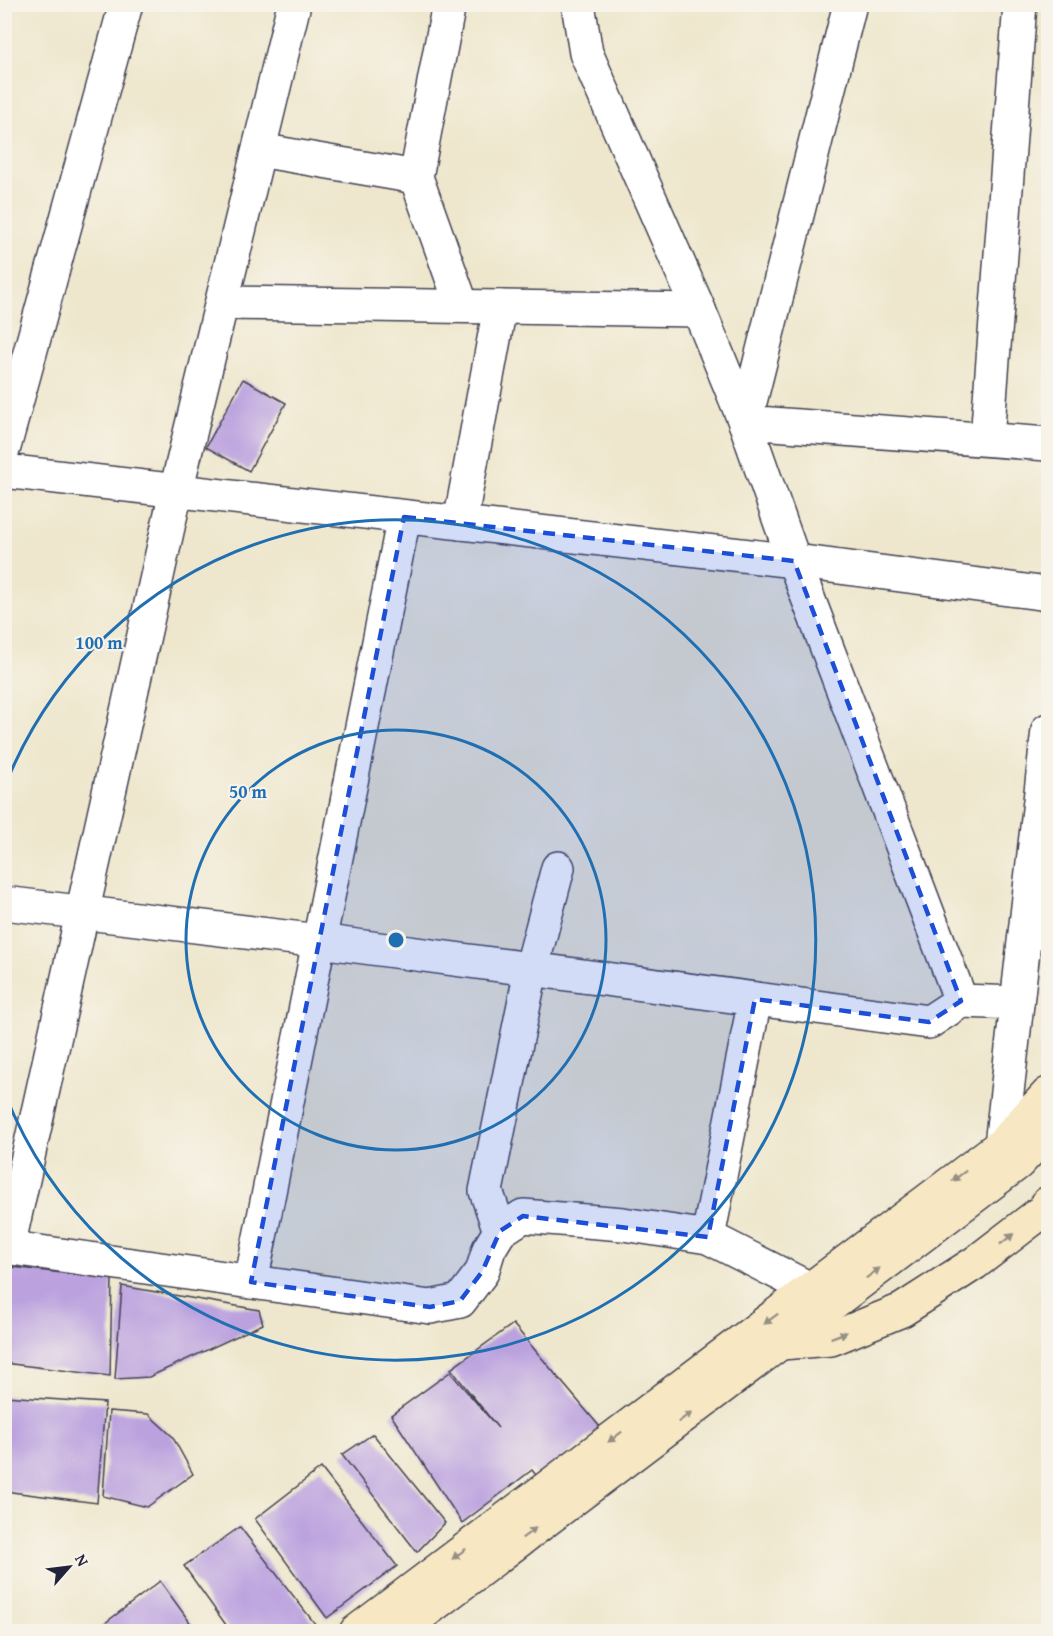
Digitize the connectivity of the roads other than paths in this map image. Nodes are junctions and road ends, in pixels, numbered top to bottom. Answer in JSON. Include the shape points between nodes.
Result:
{"nodes":[{"id":1,"x":126,"y":4,"type":"edge"},
{"id":2,"x":294,"y":4,"type":"edge"},
{"id":3,"x":450,"y":4,"type":"edge"},
{"id":4,"x":578,"y":4,"type":"edge"},
{"id":5,"x":850,"y":4,"type":"edge"},
{"id":6,"x":1020,"y":4,"type":"edge"},
{"id":7,"x":259,"y":150,"type":"junction"},
{"id":8,"x":416,"y":177,"type":"junction"},
{"id":9,"x":222,"y":303,"type":"junction"},
{"id":10,"x":462,"y":306,"type":"junction"},
{"id":11,"x":500,"y":307,"type":"junction"},
{"id":12,"x":699,"y":310,"type":"junction"},
{"id":13,"x":745,"y":422,"type":"junction"},
{"id":14,"x":987,"y":439,"type":"junction"},
{"id":15,"x":1048,"y":444,"type":"edge"},
{"id":16,"x":4,"y":447,"type":"edge"},
{"id":17,"x":4,"y":471,"type":"edge"},
{"id":18,"x":177,"y":491,"type":"junction"},
{"id":19,"x":404,"y":517,"type":"junction"},
{"id":20,"x":460,"y":523,"type":"junction"},
{"id":21,"x":794,"y":561,"type":"junction"},
{"id":22,"x":1048,"y":594,"type":"edge"},
{"id":23,"x":1048,"y":730,"type":"edge"},
{"id":24,"x":558,"y":868,"type":"dead end"},
{"id":25,"x":4,"y":903,"type":"edge"},
{"id":26,"x":83,"y":913,"type":"junction"},
{"id":27,"x":319,"y":941,"type":"junction"},
{"id":28,"x":531,"y":970,"type":"junction"},
{"id":29,"x":755,"y":999,"type":"junction"},
{"id":30,"x":962,"y":1000,"type":"junction"},
{"id":31,"x":1017,"y":1003,"type":"junction"},
{"id":32,"x":1048,"y":1094,"type":"edge"},
{"id":33,"x":1048,"y":1131,"type":"edge"},
{"id":34,"x":1010,"y":1154,"type":"junction"},
{"id":35,"x":1048,"y":1203,"type":"edge"},
{"id":36,"x":500,"y":1231,"type":"junction"},
{"id":37,"x":708,"y":1237,"type":"junction"},
{"id":38,"x":6,"y":1247,"type":"edge"},
{"id":39,"x":252,"y":1281,"type":"junction"},
{"id":40,"x":824,"y":1295,"type":"junction"},
{"id":41,"x":781,"y":1343,"type":"junction"},
{"id":42,"x":356,"y":1632,"type":"edge"},
{"id":43,"x":398,"y":1632,"type":"edge"}],
"edges":[{"from":1,"to":16,"type":"street"},
{"from":2,"to":7,"type":"street"},
{"from":3,"to":8,"type":"street"},
{"from":4,"to":12,"type":"street","via":[[586,52]]},
{"from":5,"to":13,"type":"street"},
{"from":6,"to":14,"type":"street"},
{"from":7,"to":8,"type":"street"},
{"from":7,"to":9,"type":"street"},
{"from":8,"to":10,"type":"street"},
{"from":9,"to":10,"type":"street"},
{"from":9,"to":18,"type":"street"},
{"from":10,"to":11,"type":"street"},
{"from":11,"to":12,"type":"street"},
{"from":11,"to":20,"type":"street"},
{"from":12,"to":13,"type":"street"},
{"from":13,"to":14,"type":"street"},
{"from":13,"to":21,"type":"street"},
{"from":14,"to":15,"type":"street"},
{"from":17,"to":18,"type":"street"},
{"from":18,"to":19,"type":"street"},
{"from":18,"to":26,"type":"street"},
{"from":19,"to":20,"type":"street"},
{"from":19,"to":27,"type":"street"},
{"from":20,"to":21,"type":"street"},
{"from":21,"to":22,"type":"street"},
{"from":21,"to":30,"type":"street"},
{"from":23,"to":31,"type":"street"},
{"from":24,"to":28,"type":"street"},
{"from":25,"to":26,"type":"street"},
{"from":26,"to":27,"type":"street"},
{"from":26,"to":38,"type":"street"},
{"from":27,"to":28,"type":"street"},
{"from":27,"to":39,"type":"street"},
{"from":28,"to":29,"type":"street"},
{"from":28,"to":36,"type":"street","via":[[486,1191]]},
{"from":29,"to":30,"type":"street","via":[[928,1022]]},
{"from":29,"to":37,"type":"street"},
{"from":30,"to":31,"type":"street"},
{"from":31,"to":34,"type":"street"},
{"from":32,"to":34,"type":"main road"},
{"from":33,"to":34,"type":"main road"},
{"from":34,"to":40,"type":"main road"},
{"from":41,"to":35,"type":"main road","one_way":true,"via":[[831,1339],[902,1310],[975,1263]]},
{"from":36,"to":37,"type":"street","via":[[524,1216],[623,1224]]},
{"from":36,"to":39,"type":"street","via":[[482,1272],[460,1301],[430,1307]]},
{"from":37,"to":40,"type":"street"},
{"from":38,"to":39,"type":"street"},
{"from":40,"to":41,"type":"main road"},
{"from":40,"to":42,"type":"main road","one_way":true},
{"from":43,"to":41,"type":"main road","one_way":true}]}
